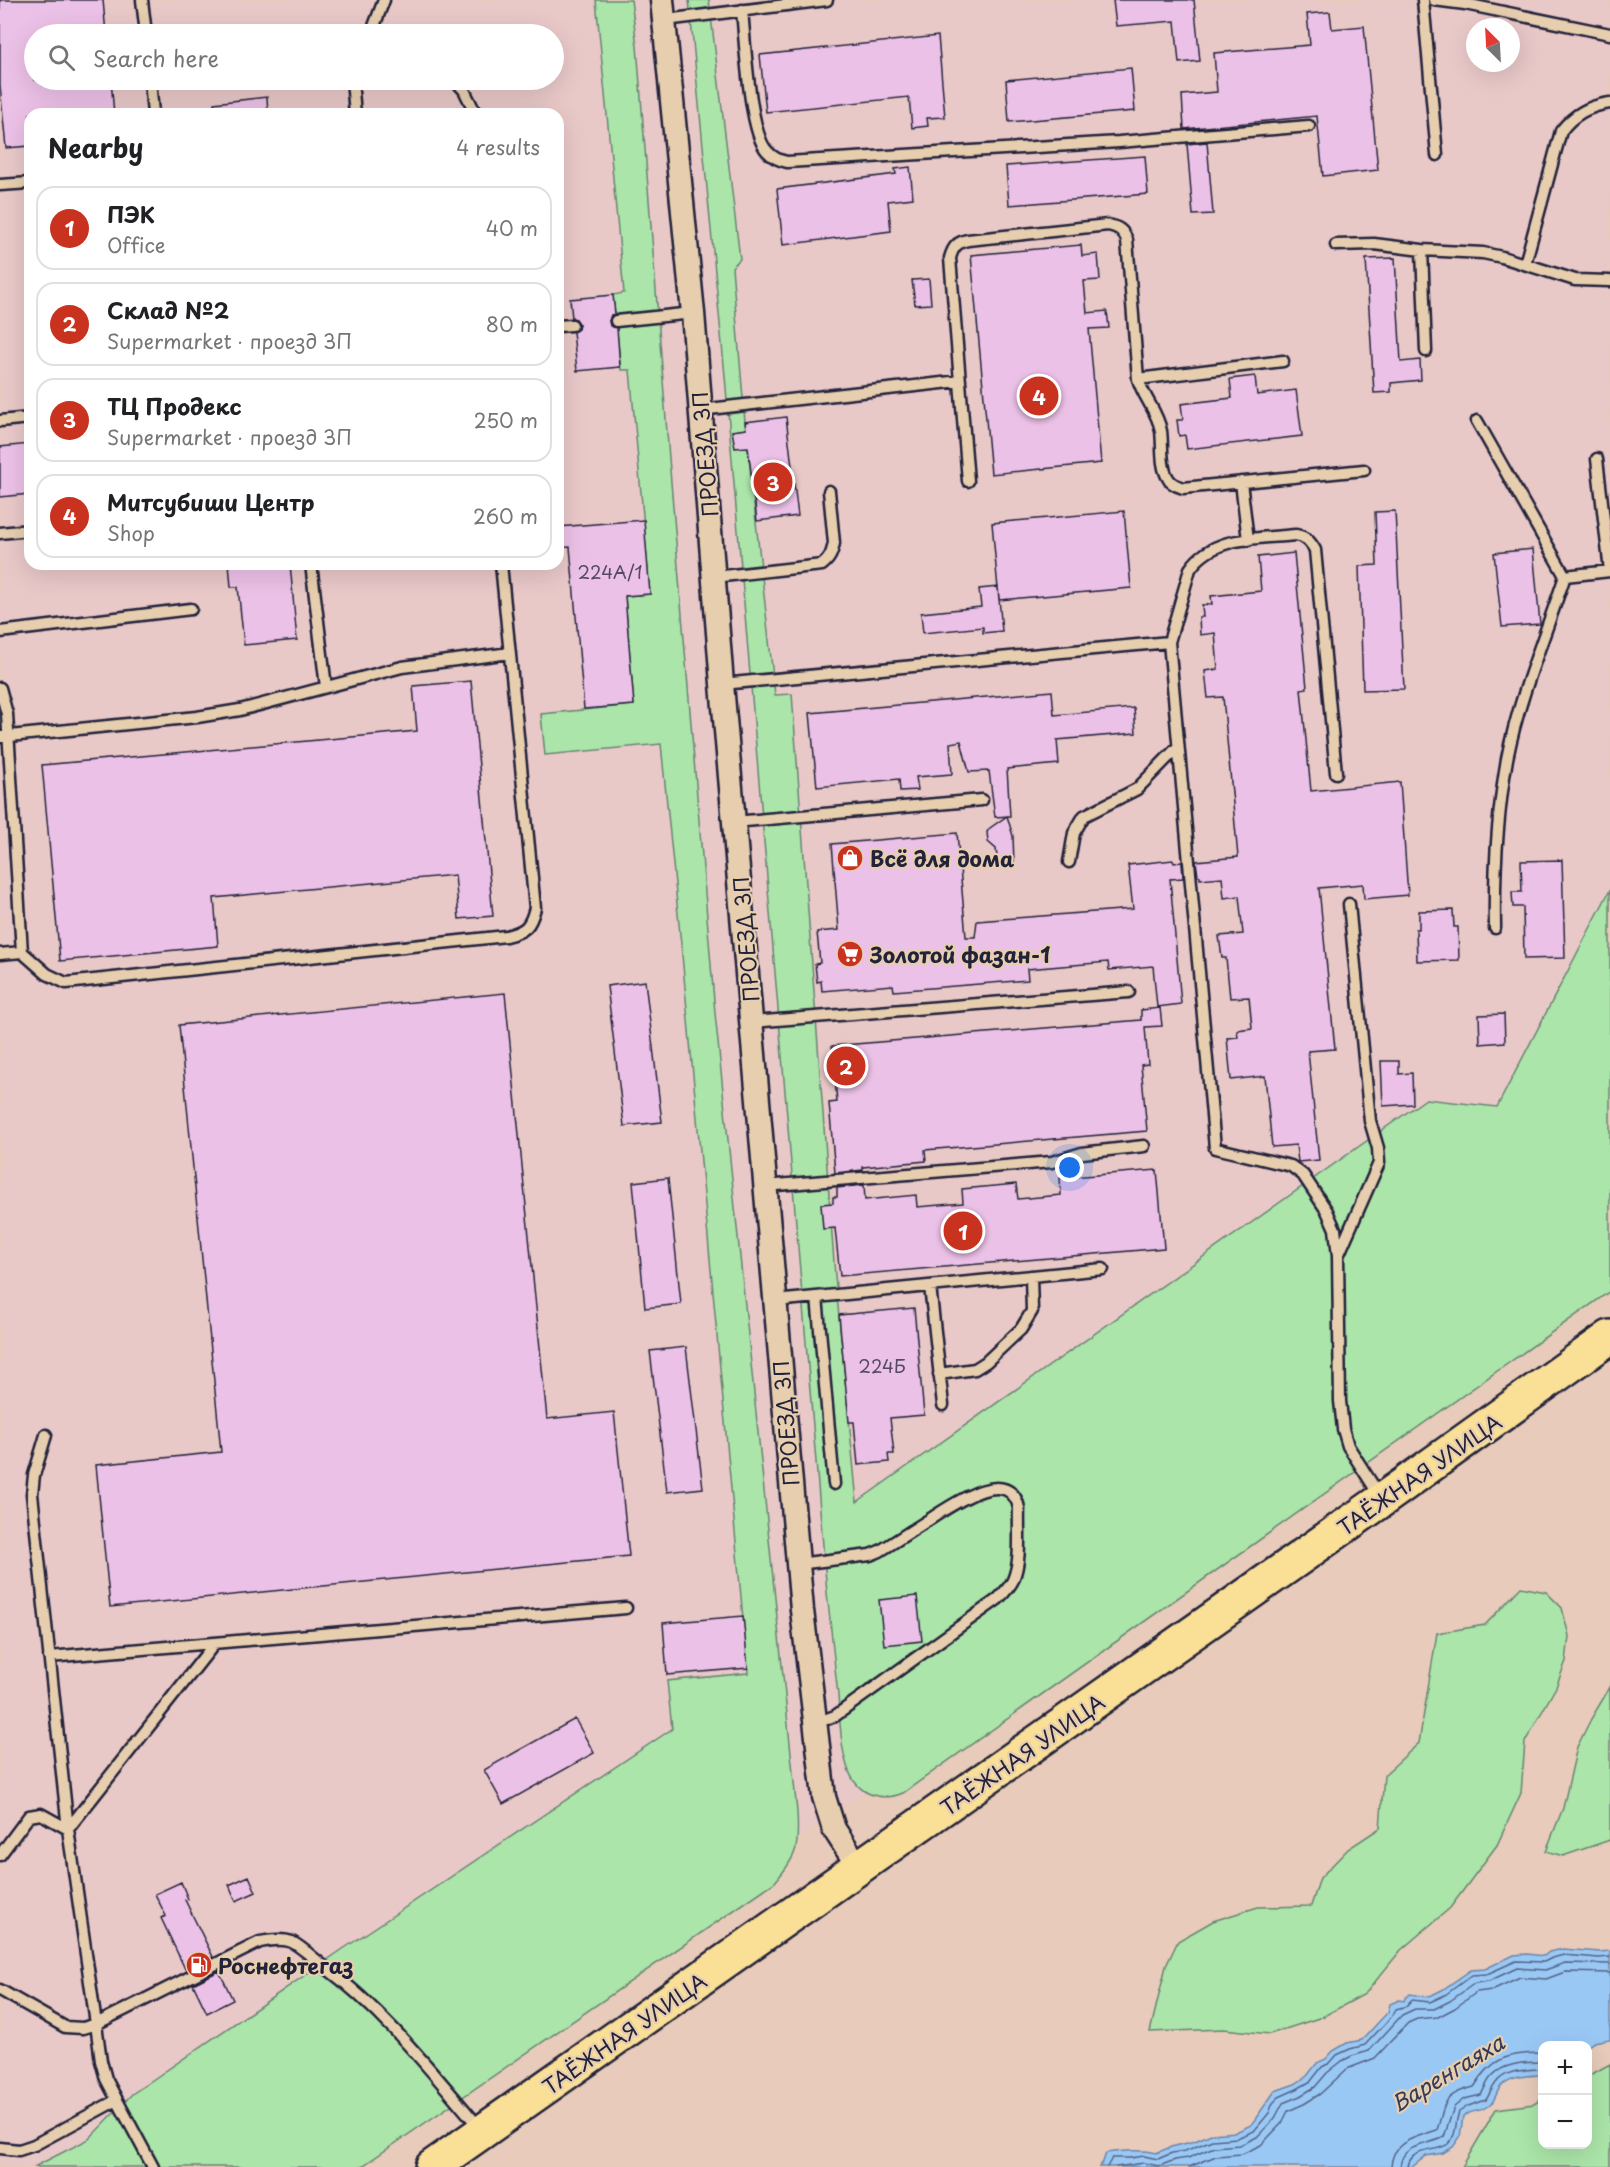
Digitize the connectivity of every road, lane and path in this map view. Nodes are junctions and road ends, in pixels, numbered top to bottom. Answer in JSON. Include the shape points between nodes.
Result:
{"nodes":[{"id":1,"x":142,"y":0,"type":"edge"},
{"id":2,"x":384,"y":0,"type":"edge"},
{"id":3,"x":827,"y":0,"type":"edge"},
{"id":4,"x":1423,"y":0,"type":"edge"},
{"id":5,"x":1434,"y":0,"type":"edge"},
{"id":6,"x":664,"y":10,"type":"edge"},
{"id":7,"x":742,"y":10,"type":"junction"},
{"id":8,"x":145,"y":24,"type":"edge"},
{"id":9,"x":375,"y":24,"type":"edge"},
{"id":10,"x":1610,"y":34,"type":"edge"},
{"id":11,"x":151,"y":90,"type":"edge"},
{"id":12,"x":353,"y":90,"type":"edge"},
{"id":13,"x":464,"y":90,"type":"edge"},
{"id":14,"x":1610,"y":103,"type":"edge"},
{"id":15,"x":152,"y":108,"type":"edge"},
{"id":16,"x":354,"y":108,"type":"edge"},
{"id":17,"x":473,"y":108,"type":"edge"},
{"id":18,"x":1309,"y":126,"type":"dead end"},
{"id":19,"x":1437,"y":155,"type":"dead end"},
{"id":20,"x":24,"y":183,"type":"edge"},
{"id":21,"x":0,"y":185,"type":"edge"},
{"id":22,"x":1336,"y":245,"type":"dead end"},
{"id":23,"x":1422,"y":250,"type":"junction"},
{"id":24,"x":1525,"y":264,"type":"junction"},
{"id":25,"x":1610,"y":281,"type":"edge"},
{"id":26,"x":693,"y":313,"type":"junction"},
{"id":27,"x":616,"y":321,"type":"dead end"},
{"id":28,"x":572,"y":325,"type":"dead end"},
{"id":29,"x":564,"y":326,"type":"edge"},
{"id":30,"x":1426,"y":351,"type":"dead end"},
{"id":31,"x":1283,"y":361,"type":"dead end"},
{"id":32,"x":1138,"y":379,"type":"junction"},
{"id":33,"x":960,"y":381,"type":"junction"},
{"id":34,"x":700,"y":410,"type":"junction"},
{"id":35,"x":24,"y":418,"type":"edge"},
{"id":36,"x":0,"y":420,"type":"edge"},
{"id":37,"x":1477,"y":421,"type":"dead end"},
{"id":38,"x":1597,"y":459,"type":"dead end"},
{"id":39,"x":1364,"y":470,"type":"dead end"},
{"id":40,"x":968,"y":481,"type":"dead end"},
{"id":41,"x":1241,"y":482,"type":"junction"},
{"id":42,"x":829,"y":491,"type":"dead end"},
{"id":43,"x":24,"y":531,"type":"edge"},
{"id":44,"x":0,"y":533,"type":"edge"},
{"id":45,"x":1248,"y":540,"type":"junction"},
{"id":46,"x":312,"y":570,"type":"edge"},
{"id":47,"x":502,"y":570,"type":"edge"},
{"id":48,"x":1610,"y":571,"type":"edge"},
{"id":49,"x":1565,"y":576,"type":"junction"},
{"id":50,"x":714,"y":577,"type":"junction"},
{"id":51,"x":191,"y":609,"type":"dead end"},
{"id":52,"x":0,"y":632,"type":"edge"},
{"id":53,"x":1169,"y":642,"type":"junction"},
{"id":54,"x":510,"y":653,"type":"junction"},
{"id":55,"x":722,"y":684,"type":"junction"},
{"id":56,"x":326,"y":687,"type":"junction"},
{"id":57,"x":0,"y":688,"type":"edge"},
{"id":58,"x":4,"y":737,"type":"edge"},
{"id":59,"x":1178,"y":747,"type":"junction"},
{"id":60,"x":1336,"y":773,"type":"dead end"},
{"id":61,"x":982,"y":800,"type":"dead end"},
{"id":62,"x":734,"y":822,"type":"junction"},
{"id":63,"x":1069,"y":862,"type":"dead end"},
{"id":64,"x":1349,"y":904,"type":"dead end"},
{"id":65,"x":1495,"y":928,"type":"dead end"},
{"id":66,"x":22,"y":952,"type":"junction"},
{"id":67,"x":0,"y":954,"type":"edge"},
{"id":68,"x":1129,"y":992,"type":"dead end"},
{"id":69,"x":752,"y":1022,"type":"junction"},
{"id":70,"x":1144,"y":1146,"type":"dead end"},
{"id":71,"x":765,"y":1186,"type":"junction"},
{"id":72,"x":1338,"y":1256,"type":"junction"},
{"id":73,"x":1102,"y":1269,"type":"dead end"},
{"id":74,"x":1031,"y":1276,"type":"junction"},
{"id":75,"x":930,"y":1286,"type":"junction"},
{"id":76,"x":817,"y":1297,"type":"junction"},
{"id":77,"x":775,"y":1301,"type":"junction"},
{"id":78,"x":1610,"y":1337,"type":"edge"},
{"id":79,"x":939,"y":1374,"type":"junction"},
{"id":80,"x":943,"y":1405,"type":"dead end"},
{"id":81,"x":46,"y":1435,"type":"dead end"},
{"id":82,"x":834,"y":1484,"type":"dead end"},
{"id":83,"x":1383,"y":1500,"type":"junction"},
{"id":84,"x":798,"y":1564,"type":"junction"},
{"id":85,"x":626,"y":1608,"type":"dead end"},
{"id":86,"x":215,"y":1643,"type":"junction"},
{"id":87,"x":49,"y":1657,"type":"junction"},
{"id":88,"x":815,"y":1720,"type":"junction"},
{"id":89,"x":68,"y":1829,"type":"junction"},
{"id":90,"x":0,"y":1856,"type":"edge"},
{"id":91,"x":859,"y":1868,"type":"junction"},
{"id":92,"x":0,"y":1990,"type":"edge"},
{"id":93,"x":96,"y":2024,"type":"junction"},
{"id":94,"x":117,"y":2100,"type":"junction"},
{"id":95,"x":483,"y":2131,"type":"junction"},
{"id":96,"x":0,"y":2148,"type":"edge"},
{"id":97,"x":153,"y":2167,"type":"edge"},
{"id":98,"x":432,"y":2167,"type":"edge"}],
"edges":[{"from":1,"to":8,"type":"lane"},
{"from":2,"to":9,"type":"lane"},
{"from":3,"to":7,"type":"lane"},
{"from":4,"to":19,"type":"lane"},
{"from":5,"to":10,"type":"lane"},
{"from":6,"to":7,"type":"lane"},
{"from":6,"to":26,"type":"street","name":"ПРОЕЗД 3П"},
{"from":7,"to":18,"type":"lane","via":[[758,136],[766,150],[787,162]]},
{"from":11,"to":15,"type":"lane"},
{"from":12,"to":16,"type":"lane"},
{"from":13,"to":17,"type":"lane"},
{"from":14,"to":24,"type":"lane","via":[[1578,113],[1561,131]]},
{"from":20,"to":21,"type":"lane"},
{"from":22,"to":23,"type":"lane","via":[[1374,244]]},
{"from":23,"to":24,"type":"lane","via":[[1483,253]]},
{"from":23,"to":30,"type":"lane"},
{"from":24,"to":25,"type":"lane","via":[[1575,280]]},
{"from":26,"to":27,"type":"lane"},
{"from":26,"to":34,"type":"street","name":"ПРОЕЗД 3П"},
{"from":28,"to":29,"type":"lane"},
{"from":31,"to":32,"type":"lane"},
{"from":32,"to":33,"type":"lane","via":[[1126,240],[1124,232],[1108,225],[968,240],[952,249]]},
{"from":32,"to":41,"type":"lane","via":[[1158,418],[1168,479],[1184,488]]},
{"from":33,"to":34,"type":"lane"},
{"from":33,"to":40,"type":"lane"},
{"from":34,"to":50,"type":"street","name":"ПРОЕЗД 3П"},
{"from":35,"to":36,"type":"lane"},
{"from":37,"to":49,"type":"lane"},
{"from":38,"to":48,"type":"lane"},
{"from":39,"to":41,"type":"lane"},
{"from":41,"to":45,"type":"lane"},
{"from":42,"to":50,"type":"lane","via":[[834,543],[822,565]]},
{"from":43,"to":44,"type":"lane"},
{"from":45,"to":53,"type":"lane","via":[[1219,545],[1197,559],[1190,569]]},
{"from":45,"to":60,"type":"lane","via":[[1296,535],[1311,542],[1315,550]]},
{"from":46,"to":56,"type":"lane"},
{"from":47,"to":54,"type":"lane"},
{"from":48,"to":49,"type":"lane"},
{"from":49,"to":65,"type":"lane","via":[[1507,760],[1495,855]]},
{"from":50,"to":55,"type":"street","name":"ПРОЕЗД 3П"},
{"from":51,"to":52,"type":"lane"},
{"from":53,"to":55,"type":"lane"},
{"from":53,"to":59,"type":"lane"},
{"from":54,"to":56,"type":"lane","via":[[402,668]]},
{"from":54,"to":66,"type":"lane","via":[[536,908],[531,923],[520,933],[66,982],[47,974]]},
{"from":55,"to":62,"type":"street","name":"ПРОЕЗД 3П"},
{"from":56,"to":58,"type":"lane","via":[[197,717]]},
{"from":57,"to":58,"type":"lane","via":[[7,714]]},
{"from":58,"to":66,"type":"lane"},
{"from":59,"to":63,"type":"lane","via":[[1137,789],[1084,816],[1074,833]]},
{"from":59,"to":72,"type":"lane","via":[[1215,1148],[1292,1166],[1303,1175],[1335,1229]]},
{"from":61,"to":62,"type":"lane"},
{"from":62,"to":69,"type":"street","name":"ПРОЕЗД 3П"},
{"from":64,"to":72,"type":"lane","via":[[1370,1121],[1380,1155]]},
{"from":66,"to":67,"type":"lane"},
{"from":68,"to":69,"type":"lane"},
{"from":69,"to":71,"type":"street","name":"ПРОЕЗД 3П"},
{"from":70,"to":71,"type":"lane","via":[[1082,1153],[1053,1162]]},
{"from":71,"to":77,"type":"street","name":"ПРОЕЗД 3П"},
{"from":72,"to":83,"type":"lane","via":[[1343,1429],[1348,1446]]},
{"from":73,"to":74,"type":"lane"},
{"from":74,"to":75,"type":"lane"},
{"from":74,"to":79,"type":"lane","via":[[1032,1311],[1022,1329],[975,1368]]},
{"from":75,"to":76,"type":"lane"},
{"from":75,"to":79,"type":"lane"},
{"from":76,"to":77,"type":"lane"},
{"from":76,"to":82,"type":"lane"},
{"from":77,"to":84,"type":"street","name":"ПРОЕЗД 3П"},
{"from":78,"to":83,"type":"highway","name":"ТАЁЖНАЯ УЛИЦА"},
{"from":79,"to":80,"type":"lane"},
{"from":81,"to":87,"type":"lane","via":[[32,1494]]},
{"from":83,"to":91,"type":"highway","name":"ТАЁЖНАЯ УЛИЦА"},
{"from":84,"to":88,"type":"street","name":"ПРОЕЗД 3П"},
{"from":84,"to":88,"type":"lane","via":[[880,1551],[958,1501],[986,1489],[1006,1490],[1017,1500],[1017,1560],[1010,1587],[835,1716]]},
{"from":85,"to":86,"type":"lane"},
{"from":86,"to":87,"type":"lane"},
{"from":86,"to":89,"type":"lane"},
{"from":87,"to":89,"type":"lane"},
{"from":88,"to":91,"type":"street","name":"ПРОЕЗД 3П","via":[[828,1814]]},
{"from":89,"to":90,"type":"lane","via":[[41,1814],[29,1816]]},
{"from":89,"to":93,"type":"lane"},
{"from":91,"to":95,"type":"highway","name":"ТАЁЖНАЯ УЛИЦА"},
{"from":92,"to":93,"type":"lane","via":[[65,2027]]},
{"from":93,"to":94,"type":"lane","via":[[101,2061]]},
{"from":93,"to":95,"type":"lane","via":[[260,1942],[291,1942],[375,2009]]},
{"from":94,"to":96,"type":"lane","via":[[34,2145],[19,2150]]},
{"from":94,"to":97,"type":"lane"},
{"from":95,"to":98,"type":"highway","name":"ТАЁЖНАЯ УЛИЦА"}]}
